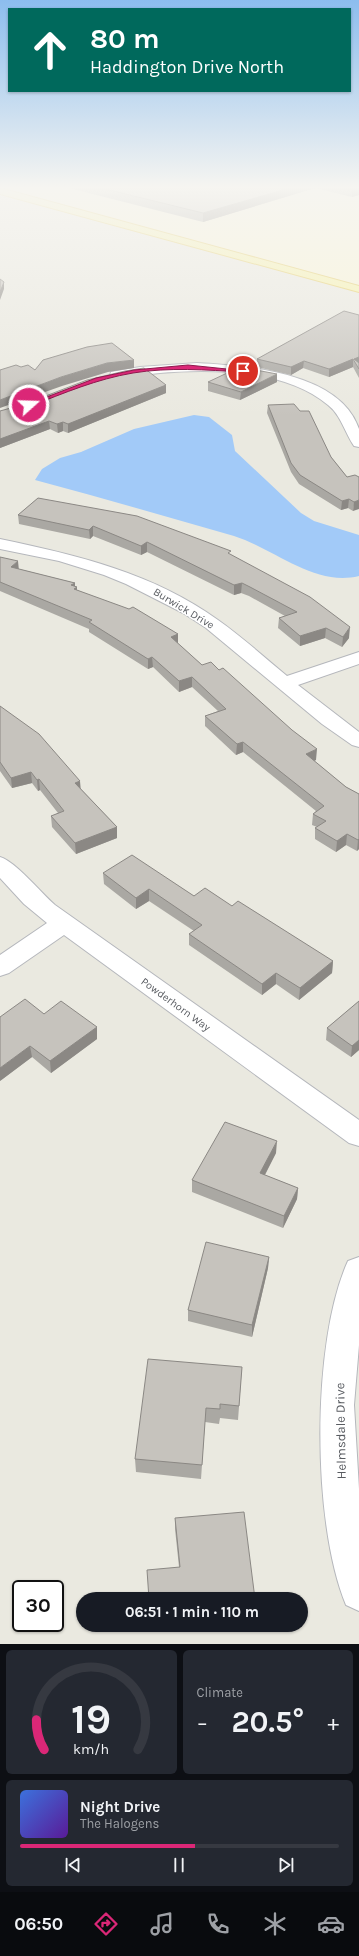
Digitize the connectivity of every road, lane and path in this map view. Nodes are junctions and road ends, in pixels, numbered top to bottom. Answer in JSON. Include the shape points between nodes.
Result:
{"nodes":[{"id":1,"x":236,"y":263,"type":"edge"},
{"id":2,"x":263,"y":263,"type":"edge"},
{"id":3,"x":359,"y":289,"type":"edge"},
{"id":4,"x":359,"y":296,"type":"edge"},
{"id":5,"x":102,"y":378,"type":"edge"},
{"id":6,"x":359,"y":443,"type":"edge"},
{"id":7,"x":0,"y":544,"type":"edge"},
{"id":8,"x":359,"y":658,"type":"edge"},
{"id":9,"x":284,"y":683,"type":"junction"},
{"id":10,"x":359,"y":741,"type":"edge"},
{"id":11,"x":0,"y":864,"type":"edge"},
{"id":12,"x":65,"y":923,"type":"junction"},
{"id":13,"x":0,"y":967,"type":"edge"},
{"id":14,"x":359,"y":1136,"type":"edge"},
{"id":15,"x":359,"y":1270,"type":"edge"},
{"id":16,"x":359,"y":1592,"type":"edge"}],
"edges":[{"from":1,"to":4,"type":"main road"},
{"from":2,"to":3,"type":"main road"},
{"from":5,"to":6,"type":"street","via":[[140,370],[180,367],[250,371],[302,385],[320,394],[342,412]]},
{"from":7,"to":9,"type":"street","name":"Burwick Drive","via":[[79,561],[132,580],[189,609],[212,624]]},
{"from":8,"to":9,"type":"street"},
{"from":9,"to":10,"type":"street","name":"Burwick Drive"},
{"from":11,"to":12,"type":"street","name":"Powderhorn Way","via":[[32,898]]},
{"from":12,"to":13,"type":"street"},
{"from":12,"to":14,"type":"street","name":"Powderhorn Way"},
{"from":15,"to":16,"type":"street","name":"Helmsdale Drive","via":[[341,1355],[337,1405],[346,1536]]}]}
